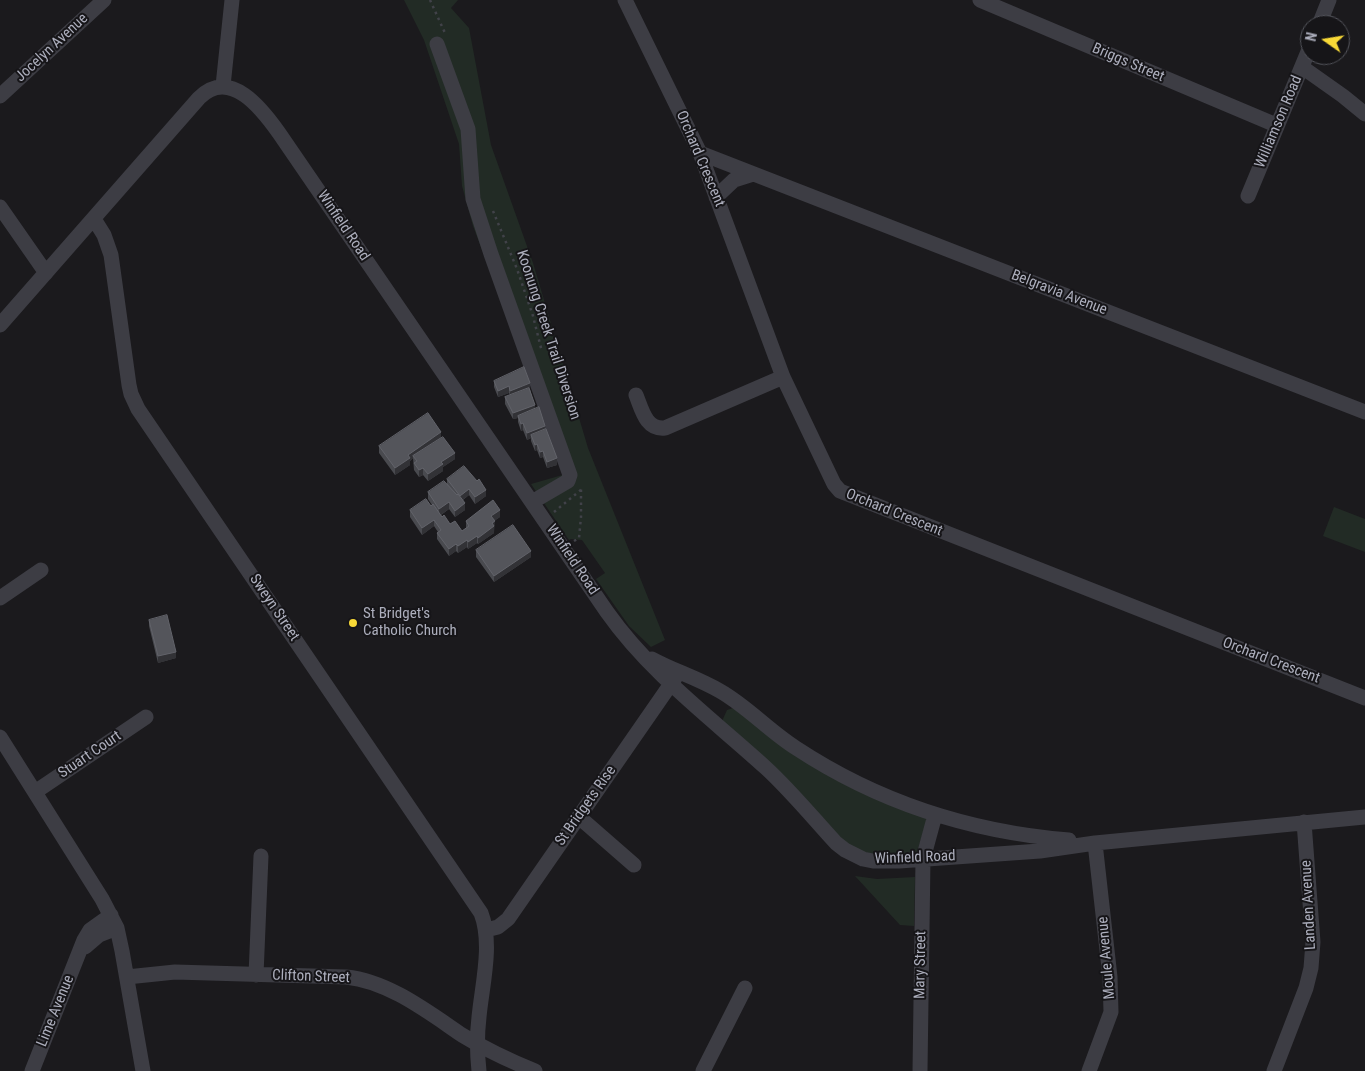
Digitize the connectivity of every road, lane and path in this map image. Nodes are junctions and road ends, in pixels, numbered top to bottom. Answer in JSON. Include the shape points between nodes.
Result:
{"nodes":[{"id":1,"x":104,"y":0,"type":"edge"},
{"id":2,"x":232,"y":0,"type":"edge"},
{"id":3,"x":430,"y":0,"type":"edge"},
{"id":4,"x":625,"y":0,"type":"edge"},
{"id":5,"x":980,"y":0,"type":"edge"},
{"id":6,"x":1329,"y":0,"type":"edge"},
{"id":7,"x":1323,"y":15,"type":"edge"},
{"id":8,"x":443,"y":42,"type":"joint"},
{"id":9,"x":1302,"y":67,"type":"joint"},
{"id":10,"x":223,"y":86,"type":"junction"},
{"id":11,"x":0,"y":96,"type":"edge"},
{"id":12,"x":1365,"y":114,"type":"edge"},
{"id":13,"x":1276,"y":125,"type":"junction"},
{"id":14,"x":700,"y":153,"type":"junction"},
{"id":15,"x":753,"y":174,"type":"junction"},
{"id":16,"x":1248,"y":196,"type":"dead end"},
{"id":17,"x":716,"y":197,"type":"junction"},
{"id":18,"x":491,"y":206,"type":"dead end"},
{"id":19,"x":0,"y":207,"type":"edge"},
{"id":20,"x":94,"y":219,"type":"junction"},
{"id":21,"x":46,"y":273,"type":"junction"},
{"id":22,"x":0,"y":325,"type":"edge"},
{"id":23,"x":542,"y":353,"type":"dead end"},
{"id":24,"x":783,"y":377,"type":"junction"},
{"id":25,"x":636,"y":396,"type":"dead end"},
{"id":26,"x":1365,"y":412,"type":"edge"},
{"id":27,"x":581,"y":484,"type":"dead end"},
{"id":28,"x":582,"y":489,"type":"junction"},
{"id":29,"x":532,"y":502,"type":"junction"},
{"id":30,"x":544,"y":519,"type":"junction"},
{"id":31,"x":564,"y":548,"type":"junction"},
{"id":32,"x":41,"y":570,"type":"dead end"},
{"id":33,"x":0,"y":598,"type":"edge"},
{"id":34,"x":674,"y":678,"type":"junction"},
{"id":35,"x":1365,"y":698,"type":"edge"},
{"id":36,"x":146,"y":717,"type":"dead end"},
{"id":37,"x":0,"y":737,"type":"edge"},
{"id":38,"x":35,"y":792,"type":"junction"},
{"id":39,"x":935,"y":815,"type":"junction"},
{"id":40,"x":579,"y":817,"type":"junction"},
{"id":41,"x":1365,"y":817,"type":"edge"},
{"id":42,"x":1304,"y":822,"type":"junction"},
{"id":43,"x":1095,"y":842,"type":"junction"},
{"id":44,"x":261,"y":856,"type":"dead end"},
{"id":45,"x":923,"y":859,"type":"junction"},
{"id":46,"x":634,"y":865,"type":"dead end"},
{"id":47,"x":114,"y":922,"type":"junction"},
{"id":48,"x":486,"y":930,"type":"junction"},
{"id":49,"x":124,"y":961,"type":"junction"},
{"id":50,"x":175,"y":972,"type":"junction"},
{"id":51,"x":256,"y":975,"type":"junction"},
{"id":52,"x":127,"y":977,"type":"junction"},
{"id":53,"x":745,"y":988,"type":"dead end"},
{"id":54,"x":482,"y":1041,"type":"junction"},
{"id":55,"x":32,"y":1071,"type":"edge"},
{"id":56,"x":143,"y":1071,"type":"edge"},
{"id":57,"x":479,"y":1071,"type":"edge"},
{"id":58,"x":484,"y":1071,"type":"edge"},
{"id":59,"x":536,"y":1071,"type":"edge"},
{"id":60,"x":703,"y":1071,"type":"edge"},
{"id":61,"x":920,"y":1071,"type":"edge"},
{"id":62,"x":1089,"y":1071,"type":"edge"},
{"id":63,"x":1274,"y":1071,"type":"edge"}],
"edges":[{"from":1,"to":11,"type":"street","name":"Jocelyn Avenue"},
{"from":2,"to":10,"type":"street"},
{"from":3,"to":8,"type":"path"},
{"from":4,"to":14,"type":"street","name":"Orchard Crescent"},
{"from":5,"to":13,"type":"street","name":"Briggs Street"},
{"from":6,"to":7,"type":"street"},
{"from":8,"to":29,"type":"street","via":[[468,129],[474,199],[570,475],[568,481]]},
{"from":9,"to":12,"type":"street"},
{"from":9,"to":13,"type":"street","name":"Williamson Road"},
{"from":10,"to":20,"type":"street","via":[[210,89],[199,98]]},
{"from":10,"to":29,"type":"street","name":"Winfield Road","via":[[246,97],[271,122]]},
{"from":13,"to":16,"type":"street","name":"Williamson Road"},
{"from":14,"to":15,"type":"street","name":"Belgravia Avenue"},
{"from":14,"to":17,"type":"street","name":"Orchard Crescent"},
{"from":15,"to":17,"type":"street","via":[[734,180]]},
{"from":15,"to":26,"type":"street","name":"Belgravia Avenue"},
{"from":17,"to":24,"type":"street","name":"Orchard Crescent"},
{"from":18,"to":23,"type":"path","name":"Koonung Creek Trail Diversion","via":[[517,269]]},
{"from":19,"to":21,"type":"street"},
{"from":20,"to":21,"type":"street"},
{"from":20,"to":48,"type":"street","name":"Sweyn Street","via":[[111,255],[134,402],[476,904]]},
{"from":21,"to":22,"type":"street"},
{"from":24,"to":25,"type":"street","via":[[658,429],[645,418]]},
{"from":24,"to":35,"type":"street","name":"Orchard Crescent","via":[[840,491]]},
{"from":27,"to":28,"type":"path"},
{"from":28,"to":30,"type":"path"},
{"from":28,"to":31,"type":"path","via":[[579,538]]},
{"from":29,"to":30,"type":"street","name":"Winfield Road"},
{"from":30,"to":31,"type":"street","name":"Winfield Road"},
{"from":31,"to":34,"type":"street","name":"Winfield Road","via":[[618,628],[638,651]]},
{"from":32,"to":33,"type":"street"},
{"from":34,"to":39,"type":"street","name":"Winfield Road","via":[[719,690],[794,747],[837,773],[879,794]]},
{"from":34,"to":40,"type":"street","name":"St Bridgets Rise"},
{"from":34,"to":45,"type":"street","name":"Winfield Road","via":[[845,850],[873,861]]},
{"from":36,"to":38,"type":"street","name":"Stuart Court"},
{"from":37,"to":38,"type":"street"},
{"from":38,"to":47,"type":"street"},
{"from":39,"to":43,"type":"street","name":"Winfield Road","via":[[1024,835]]},
{"from":39,"to":45,"type":"street","name":"Mary Street"},
{"from":40,"to":46,"type":"street"},
{"from":40,"to":48,"type":"street","name":"St Bridgets Rise","via":[[508,919],[498,927]]},
{"from":41,"to":42,"type":"street","name":"Winfield Road"},
{"from":42,"to":43,"type":"street","name":"Winfield Road"},
{"from":42,"to":63,"type":"street","name":"Landen Avenue","via":[[1313,942],[1311,968]]},
{"from":43,"to":45,"type":"street","name":"Winfield Road","via":[[1040,851]]},
{"from":43,"to":62,"type":"street","name":"Moule Avenue","via":[[1111,1012]]},
{"from":44,"to":51,"type":"street"},
{"from":45,"to":61,"type":"street","name":"Mary Street"},
{"from":47,"to":49,"type":"street"},
{"from":47,"to":55,"type":"street","name":"Lime Avenue","via":[[80,951]]},
{"from":48,"to":54,"type":"street","name":"Sweyn Street","via":[[486,1010]]},
{"from":49,"to":50,"type":"street","name":"Clifton Street"},
{"from":49,"to":52,"type":"street"},
{"from":50,"to":51,"type":"street","name":"Clifton Street"},
{"from":50,"to":52,"type":"street","name":"Clifton Street"},
{"from":51,"to":54,"type":"street","name":"Clifton Street","via":[[363,980],[461,1025]]},
{"from":52,"to":56,"type":"street"},
{"from":53,"to":60,"type":"street"},
{"from":54,"to":57,"type":"street","name":"Sweyn Street"},
{"from":54,"to":58,"type":"street","name":"Sweyn Street"},
{"from":54,"to":59,"type":"street","name":"Clifton Street"}]}
